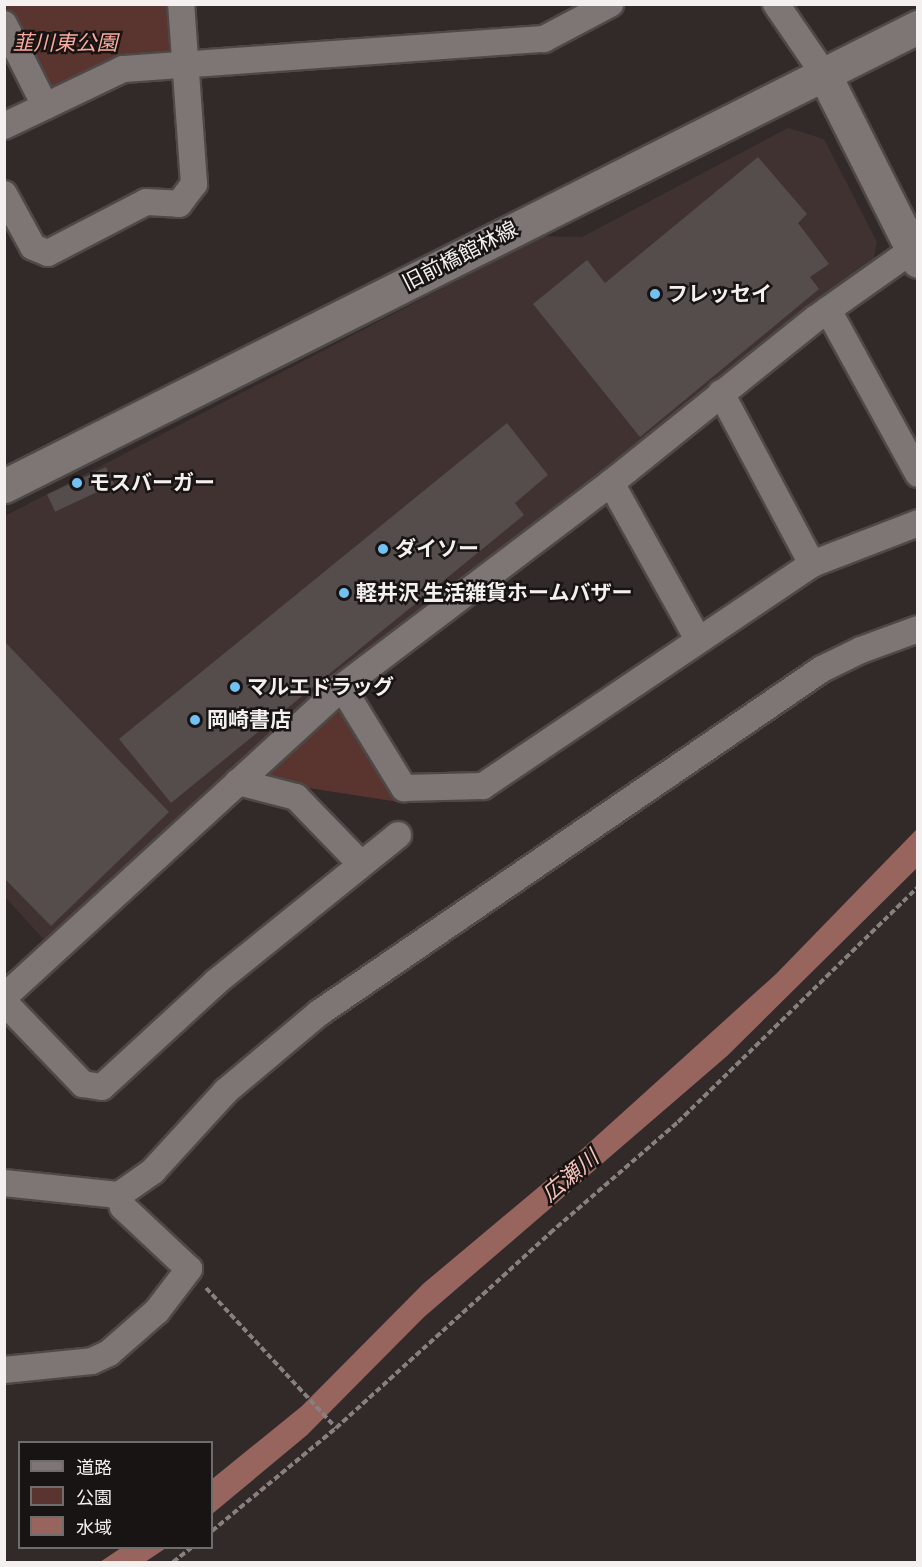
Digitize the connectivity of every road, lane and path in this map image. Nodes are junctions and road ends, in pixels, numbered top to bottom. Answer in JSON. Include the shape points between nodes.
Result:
{"nodes":[{"id":1,"x":181,"y":4,"type":"edge"},
{"id":2,"x":610,"y":4,"type":"edge"},
{"id":3,"x":776,"y":4,"type":"edge"},
{"id":4,"x":4,"y":24,"type":"edge"},
{"id":5,"x":918,"y":27,"type":"edge"},
{"id":6,"x":187,"y":62,"type":"junction"},
{"id":7,"x":824,"y":74,"type":"junction"},
{"id":8,"x":45,"y":106,"type":"junction"},
{"id":9,"x":4,"y":126,"type":"edge"},
{"id":10,"x":4,"y":194,"type":"edge"},
{"id":11,"x":915,"y":252,"type":"edge"},
{"id":12,"x":828,"y":310,"type":"junction"},
{"id":13,"x":721,"y":393,"type":"junction"},
{"id":14,"x":918,"y":474,"type":"edge"},
{"id":15,"x":611,"y":483,"type":"junction"},
{"id":16,"x":4,"y":486,"type":"edge"},
{"id":17,"x":918,"y":524,"type":"edge"},
{"id":18,"x":812,"y":564,"type":"junction"},
{"id":19,"x":918,"y":629,"type":"edge"},
{"id":20,"x":698,"y":639,"type":"junction"},
{"id":21,"x":342,"y":687,"type":"junction"},
{"id":22,"x":238,"y":782,"type":"junction"},
{"id":23,"x":398,"y":835,"type":"dead end"},
{"id":24,"x":361,"y":864,"type":"junction"},
{"id":25,"x":918,"y":887,"type":"edge"},
{"id":26,"x":4,"y":997,"type":"edge"},
{"id":27,"x":4,"y":1002,"type":"edge"},
{"id":28,"x":4,"y":1183,"type":"edge"},
{"id":29,"x":120,"y":1195,"type":"junction"},
{"id":30,"x":189,"y":1269,"type":"junction"},
{"id":31,"x":4,"y":1370,"type":"edge"},
{"id":32,"x":336,"y":1428,"type":"junction"},
{"id":33,"x":213,"y":1530,"type":"edge"},
{"id":34,"x":190,"y":1549,"type":"edge"},
{"id":35,"x":173,"y":1563,"type":"edge"}],
"edges":[{"from":1,"to":6,"type":"street"},
{"from":2,"to":6,"type":"street","via":[[544,39]]},
{"from":3,"to":7,"type":"street"},
{"from":4,"to":8,"type":"street"},
{"from":5,"to":7,"type":"street","name":"旧前橋館林線"},
{"from":6,"to":8,"type":"street","via":[[123,69]]},
{"from":6,"to":10,"type":"street","via":[[194,184],[179,204],[146,202],[48,253],[33,248]]},
{"from":7,"to":11,"type":"street"},
{"from":7,"to":16,"type":"street","name":"旧前橋館林線"},
{"from":8,"to":9,"type":"street"},
{"from":11,"to":12,"type":"street"},
{"from":12,"to":13,"type":"street"},
{"from":12,"to":14,"type":"street"},
{"from":13,"to":15,"type":"street"},
{"from":13,"to":18,"type":"street"},
{"from":15,"to":20,"type":"street"},
{"from":15,"to":21,"type":"street"},
{"from":17,"to":18,"type":"street"},
{"from":18,"to":20,"type":"street"},
{"from":19,"to":29,"type":"street","via":[[822,669],[319,1013],[226,1091],[153,1171]]},
{"from":20,"to":21,"type":"street","via":[[483,786],[404,788]]},
{"from":21,"to":22,"type":"street"},
{"from":22,"to":24,"type":"street","via":[[296,797]]},
{"from":22,"to":26,"type":"street"},
{"from":23,"to":24,"type":"street"},
{"from":24,"to":27,"type":"street","via":[[216,982],[102,1087],[83,1084]]},
{"from":25,"to":32,"type":"path","via":[[678,1122],[549,1233]]},
{"from":28,"to":29,"type":"street"},
{"from":29,"to":30,"type":"street","via":[[123,1207]]},
{"from":30,"to":31,"type":"street","via":[[157,1311],[109,1353],[92,1361]]},
{"from":30,"to":32,"type":"path"},
{"from":32,"to":33,"type":"path"},
{"from":34,"to":35,"type":"path"}]}
